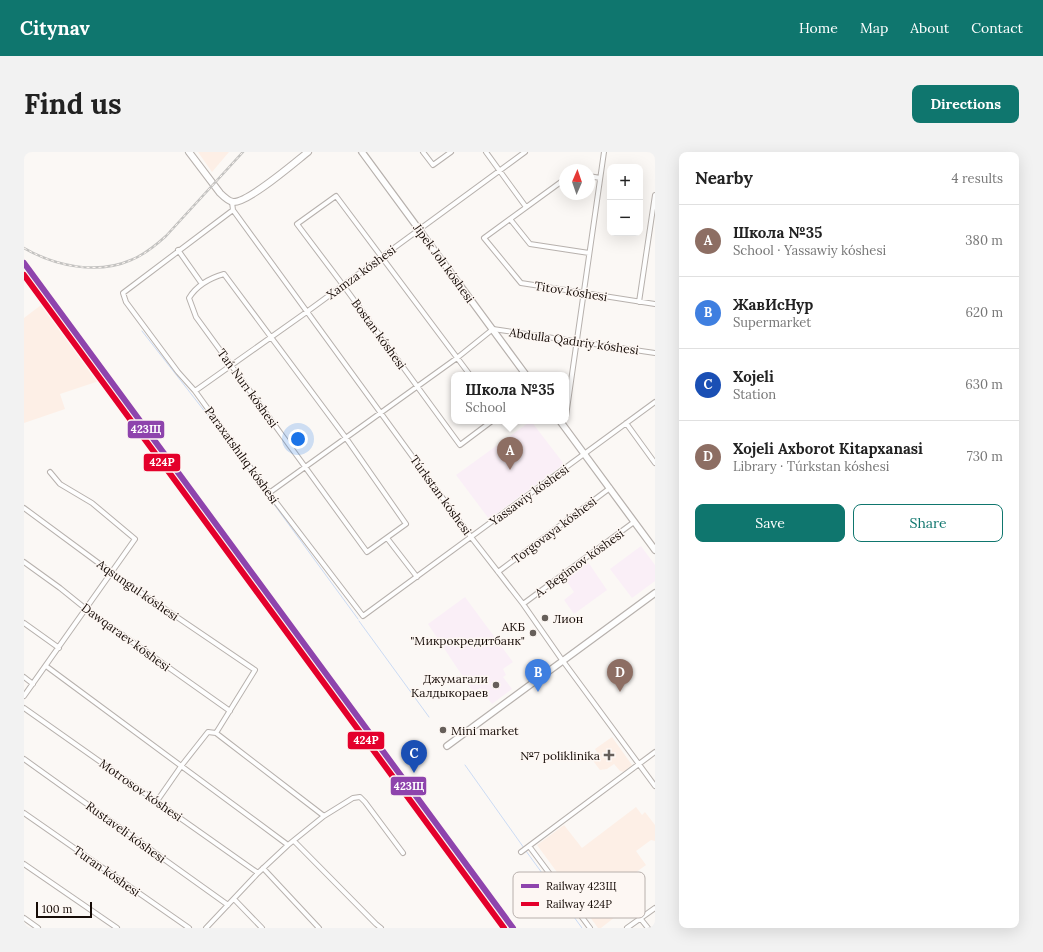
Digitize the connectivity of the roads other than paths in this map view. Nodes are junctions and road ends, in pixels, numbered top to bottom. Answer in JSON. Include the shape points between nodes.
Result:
{"nodes":[{"id":1,"x":189,"y":152,"type":"edge"},
{"id":2,"x":308,"y":152,"type":"edge"},
{"id":3,"x":362,"y":152,"type":"edge"},
{"id":4,"x":423,"y":152,"type":"edge"},
{"id":5,"x":451,"y":152,"type":"edge"},
{"id":6,"x":486,"y":152,"type":"edge"},
{"id":7,"x":525,"y":152,"type":"edge"},
{"id":8,"x":604,"y":152,"type":"edge"},
{"id":9,"x":500,"y":170,"type":"junction"},
{"id":10,"x":595,"y":177,"type":"edge"},
{"id":11,"x":600,"y":178,"type":"junction"},
{"id":12,"x":559,"y":183,"type":"edge"},
{"id":13,"x":655,"y":195,"type":"edge"},
{"id":14,"x":232,"y":202,"type":"junction"},
{"id":15,"x":526,"y":207,"type":"junction"},
{"id":16,"x":233,"y":210,"type":"junction"},
{"id":17,"x":510,"y":219,"type":"junction"},
{"id":18,"x":420,"y":230,"type":"junction"},
{"id":19,"x":178,"y":250,"type":"junction"},
{"id":20,"x":589,"y":253,"type":"junction"},
{"id":21,"x":382,"y":257,"type":"junction"},
{"id":22,"x":202,"y":284,"type":"junction"},
{"id":23,"x":343,"y":285,"type":"junction"},
{"id":24,"x":583,"y":294,"type":"junction"},
{"id":25,"x":639,"y":302,"type":"junction"},
{"id":26,"x":655,"y":304,"type":"edge"},
{"id":27,"x":308,"y":311,"type":"junction"},
{"id":28,"x":493,"y":330,"type":"junction"},
{"id":29,"x":271,"y":336,"type":"junction"},
{"id":30,"x":576,"y":341,"type":"junction"},
{"id":31,"x":655,"y":353,"type":"edge"},
{"id":32,"x":457,"y":358,"type":"junction"},
{"id":33,"x":231,"y":365,"type":"junction"},
{"id":34,"x":468,"y":372,"type":"edge"},
{"id":35,"x":524,"y":372,"type":"edge"},
{"id":36,"x":417,"y":386,"type":"junction"},
{"id":37,"x":195,"y":391,"type":"junction"},
{"id":38,"x":569,"y":394,"type":"edge"},
{"id":39,"x":655,"y":402,"type":"edge"},
{"id":40,"x":381,"y":412,"type":"junction"},
{"id":41,"x":626,"y":423,"type":"junction"},
{"id":42,"x":488,"y":424,"type":"edge"},
{"id":43,"x":562,"y":424,"type":"edge"},
{"id":44,"x":346,"y":438,"type":"junction"},
{"id":45,"x":584,"y":454,"type":"junction"},
{"id":46,"x":655,"y":463,"type":"edge"},
{"id":47,"x":306,"y":467,"type":"junction"},
{"id":48,"x":50,"y":472,"type":"dead end"},
{"id":49,"x":610,"y":488,"type":"junction"},
{"id":50,"x":270,"y":493,"type":"junction"},
{"id":51,"x":24,"y":508,"type":"edge"},
{"id":52,"x":634,"y":522,"type":"junction"},
{"id":53,"x":471,"y":537,"type":"junction"},
{"id":54,"x":387,"y":538,"type":"junction"},
{"id":55,"x":655,"y":550,"type":"edge"},
{"id":56,"x":24,"y":562,"type":"edge"},
{"id":57,"x":498,"y":572,"type":"junction"},
{"id":58,"x":112,"y":573,"type":"junction"},
{"id":59,"x":417,"y":577,"type":"junction"},
{"id":60,"x":655,"y":593,"type":"edge"},
{"id":61,"x":523,"y":604,"type":"junction"},
{"id":62,"x":86,"y":609,"type":"junction"},
{"id":63,"x":363,"y":616,"type":"joint"},
{"id":64,"x":24,"y":623,"type":"edge"},
{"id":65,"x":58,"y":648,"type":"junction"},
{"id":66,"x":563,"y":661,"type":"junction"},
{"id":67,"x":46,"y":666,"type":"junction"},
{"id":68,"x":24,"y":677,"type":"edge"},
{"id":69,"x":33,"y":684,"type":"junction"},
{"id":70,"x":24,"y":696,"type":"edge"},
{"id":71,"x":24,"y":708,"type":"edge"},
{"id":72,"x":230,"y":711,"type":"junction"},
{"id":73,"x":216,"y":733,"type":"junction"},
{"id":74,"x":447,"y":746,"type":"dead end"},
{"id":75,"x":655,"y":752,"type":"edge"},
{"id":76,"x":24,"y":759,"type":"edge"},
{"id":77,"x":639,"y":764,"type":"junction"},
{"id":78,"x":182,"y":765,"type":"junction"},
{"id":79,"x":655,"y":786,"type":"edge"},
{"id":80,"x":156,"y":801,"type":"junction"},
{"id":81,"x":24,"y":813,"type":"edge"},
{"id":82,"x":324,"y":816,"type":"junction"},
{"id":83,"x":294,"y":841,"type":"junction"},
{"id":84,"x":288,"y":845,"type":"junction"},
{"id":85,"x":530,"y":846,"type":"junction"},
{"id":86,"x":521,"y":852,"type":"dead end"},
{"id":87,"x":403,"y":853,"type":"dead end"},
{"id":88,"x":24,"y":864,"type":"edge"},
{"id":89,"x":263,"y":868,"type":"junction"},
{"id":90,"x":549,"y":872,"type":"edge"},
{"id":91,"x":258,"y":873,"type":"junction"},
{"id":92,"x":234,"y":899,"type":"junction"},
{"id":93,"x":228,"y":905,"type":"junction"},
{"id":94,"x":655,"y":908,"type":"edge"},
{"id":95,"x":645,"y":915,"type":"edge"},
{"id":96,"x":24,"y":918,"type":"edge"},
{"id":97,"x":583,"y":918,"type":"edge"},
{"id":98,"x":640,"y":918,"type":"joint"},
{"id":99,"x":30,"y":923,"type":"junction"},
{"id":100,"x":376,"y":924,"type":"junction"},
{"id":101,"x":32,"y":928,"type":"edge"},
{"id":102,"x":38,"y":928,"type":"edge"},
{"id":103,"x":117,"y":928,"type":"edge"},
{"id":104,"x":189,"y":928,"type":"edge"},
{"id":105,"x":206,"y":928,"type":"edge"},
{"id":106,"x":262,"y":928,"type":"edge"},
{"id":107,"x":319,"y":928,"type":"edge"},
{"id":108,"x":372,"y":928,"type":"edge"},
{"id":109,"x":382,"y":928,"type":"edge"},
{"id":110,"x":590,"y":928,"type":"edge"},
{"id":111,"x":627,"y":928,"type":"edge"},
{"id":112,"x":648,"y":928,"type":"edge"}],
"edges":[{"from":1,"to":14,"type":"main road","via":[[225,199]]},
{"from":2,"to":14,"type":"main road","via":[[247,198]]},
{"from":3,"to":18,"type":"street","name":"Jipek Jolı kóshesi"},
{"from":4,"to":5,"type":"street","via":[[432,165]]},
{"from":6,"to":9,"type":"street"},
{"from":7,"to":9,"type":"street","name":"Xamza kóshesi"},
{"from":8,"to":11,"type":"street"},
{"from":9,"to":15,"type":"street"},
{"from":9,"to":18,"type":"street","name":"Xamza kóshesi"},
{"from":10,"to":11,"type":"street"},
{"from":11,"to":20,"type":"street"},
{"from":12,"to":15,"type":"street"},
{"from":13,"to":25,"type":"street"},
{"from":14,"to":16,"type":"street","name":"Túrkstan kóshesi"},
{"from":15,"to":17,"type":"street"},
{"from":16,"to":19,"type":"street"},
{"from":16,"to":27,"type":"street","name":"Túrkstan kóshesi"},
{"from":17,"to":20,"type":"street","via":[[530,244]]},
{"from":17,"to":24,"type":"street","name":"Titov kóshesi","via":[[484,238],[521,283]]},
{"from":18,"to":21,"type":"street","name":"Xamza kóshesi"},
{"from":18,"to":28,"type":"street","name":"Jipek Jolı kóshesi"},
{"from":19,"to":22,"type":"street"},
{"from":19,"to":37,"type":"street","name":"Paraxatshılıq kóshesi","via":[[123,293],[126,302]]},
{"from":20,"to":24,"type":"street"},
{"from":21,"to":23,"type":"street","name":"Xamza kóshesi"},
{"from":21,"to":23,"type":"street","name":"Bostan kóshesi","via":[[336,196],[297,224]]},
{"from":21,"to":32,"type":"street"},
{"from":22,"to":29,"type":"street","via":[[224,274]]},
{"from":22,"to":33,"type":"street","name":"Tań Nurı kóshesi","via":[[189,298],[196,317]]},
{"from":23,"to":27,"type":"street","name":"Xamza kóshesi"},
{"from":23,"to":36,"type":"street","name":"Bostan kóshesi"},
{"from":24,"to":25,"type":"street","name":"Titov kóshesi"},
{"from":24,"to":30,"type":"street"},
{"from":25,"to":26,"type":"street","name":"Titov kóshesi"},
{"from":27,"to":29,"type":"street","name":"Xamza kóshesi"},
{"from":27,"to":40,"type":"street","name":"Túrkstan kóshesi"},
{"from":28,"to":30,"type":"street","name":"Abdulla Qadıriy kóshesi"},
{"from":28,"to":32,"type":"street"},
{"from":28,"to":35,"type":"street","name":"Jipek Jolı kóshesi"},
{"from":29,"to":33,"type":"street","name":"Xamza kóshesi"},
{"from":29,"to":44,"type":"street"},
{"from":30,"to":31,"type":"street","name":"Abdulla Qadıriy kóshesi"},
{"from":30,"to":38,"type":"street"},
{"from":32,"to":34,"type":"street"},
{"from":32,"to":36,"type":"street"},
{"from":33,"to":37,"type":"street","name":"Xamza kóshesi"},
{"from":33,"to":47,"type":"street","name":"Tań Nurı kóshesi"},
{"from":36,"to":40,"type":"street"},
{"from":36,"to":42,"type":"street","name":"Bostan kóshesi","via":[[460,445]]},
{"from":37,"to":50,"type":"street","name":"Paraxatshılıq kóshesi"},
{"from":39,"to":41,"type":"street","name":"Yassawiy kóshesi"},
{"from":40,"to":44,"type":"street"},
{"from":40,"to":53,"type":"street","name":"Túrkstan kóshesi"},
{"from":41,"to":45,"type":"street","name":"Yassawiy kóshesi"},
{"from":41,"to":46,"type":"street"},
{"from":43,"to":45,"type":"street"},
{"from":44,"to":47,"type":"street"},
{"from":44,"to":54,"type":"street","via":[[406,524]]},
{"from":45,"to":49,"type":"street"},
{"from":45,"to":53,"type":"street","name":"Yassawiy kóshesi"},
{"from":47,"to":50,"type":"street"},
{"from":47,"to":54,"type":"street","name":"Tań Nurı kóshesi","via":[[367,552]]},
{"from":48,"to":58,"type":"street","via":[[60,484],[92,503],[134,539]]},
{"from":49,"to":52,"type":"street"},
{"from":49,"to":57,"type":"street","name":"Torgovaya kóshesi"},
{"from":50,"to":63,"type":"street","name":"Paraxatshılıq kóshesi"},
{"from":51,"to":58,"type":"street","name":"Aqsungul kóshesi"},
{"from":52,"to":55,"type":"street"},
{"from":52,"to":61,"type":"street","name":"A. Begimov kóshesi"},
{"from":53,"to":57,"type":"street","name":"Túrkstan kóshesi"},
{"from":53,"to":59,"type":"street","name":"Yassawiy kóshesi"},
{"from":54,"to":59,"type":"street"},
{"from":56,"to":62,"type":"street","name":"Dawqaraev kóshesi"},
{"from":57,"to":61,"type":"street","name":"Túrkstan kóshesi"},
{"from":58,"to":62,"type":"street"},
{"from":58,"to":72,"type":"street","name":"Aqsungul kóshesi","via":[[255,670]]},
{"from":59,"to":63,"type":"street","name":"Yassawiy kóshesi"},
{"from":60,"to":66,"type":"street"},
{"from":61,"to":66,"type":"street","name":"Túrkstan kóshesi"},
{"from":62,"to":65,"type":"street"},
{"from":62,"to":72,"type":"street","name":"Dawqaraev kóshesi"},
{"from":64,"to":65,"type":"street"},
{"from":65,"to":67,"type":"street"},
{"from":66,"to":74,"type":"street"},
{"from":66,"to":77,"type":"street","name":"Túrkstan kóshesi"},
{"from":67,"to":69,"type":"street"},
{"from":67,"to":78,"type":"street"},
{"from":68,"to":69,"type":"street"},
{"from":69,"to":70,"type":"street"},
{"from":71,"to":80,"type":"street","name":"Motrosov kóshesi"},
{"from":72,"to":73,"type":"street"},
{"from":73,"to":78,"type":"street","via":[[208,732]]},
{"from":73,"to":82,"type":"street"},
{"from":75,"to":77,"type":"street"},
{"from":76,"to":93,"type":"street","name":"Rustaveli kóshesi"},
{"from":77,"to":79,"type":"street","name":"Túrkstan kóshesi"},
{"from":77,"to":85,"type":"street"},
{"from":78,"to":80,"type":"street"},
{"from":78,"to":84,"type":"street"},
{"from":80,"to":91,"type":"street","name":"Motrosov kóshesi"},
{"from":81,"to":104,"type":"street","name":"Turan kóshesi"},
{"from":82,"to":83,"type":"street"},
{"from":82,"to":87,"type":"street","via":[[353,798],[360,797]]},
{"from":83,"to":84,"type":"street"},
{"from":83,"to":100,"type":"street"},
{"from":84,"to":89,"type":"street"},
{"from":85,"to":86,"type":"street"},
{"from":85,"to":90,"type":"street"},
{"from":88,"to":103,"type":"street"},
{"from":89,"to":91,"type":"street"},
{"from":89,"to":107,"type":"street"},
{"from":91,"to":92,"type":"street"},
{"from":92,"to":93,"type":"street"},
{"from":92,"to":106,"type":"street"},
{"from":93,"to":105,"type":"street"},
{"from":94,"to":95,"type":"street"},
{"from":96,"to":99,"type":"street"},
{"from":97,"to":110,"type":"street"},
{"from":98,"to":111,"type":"street"},
{"from":98,"to":112,"type":"street"},
{"from":99,"to":101,"type":"street"},
{"from":99,"to":102,"type":"street"},
{"from":100,"to":108,"type":"street"},
{"from":100,"to":109,"type":"street"}]}
